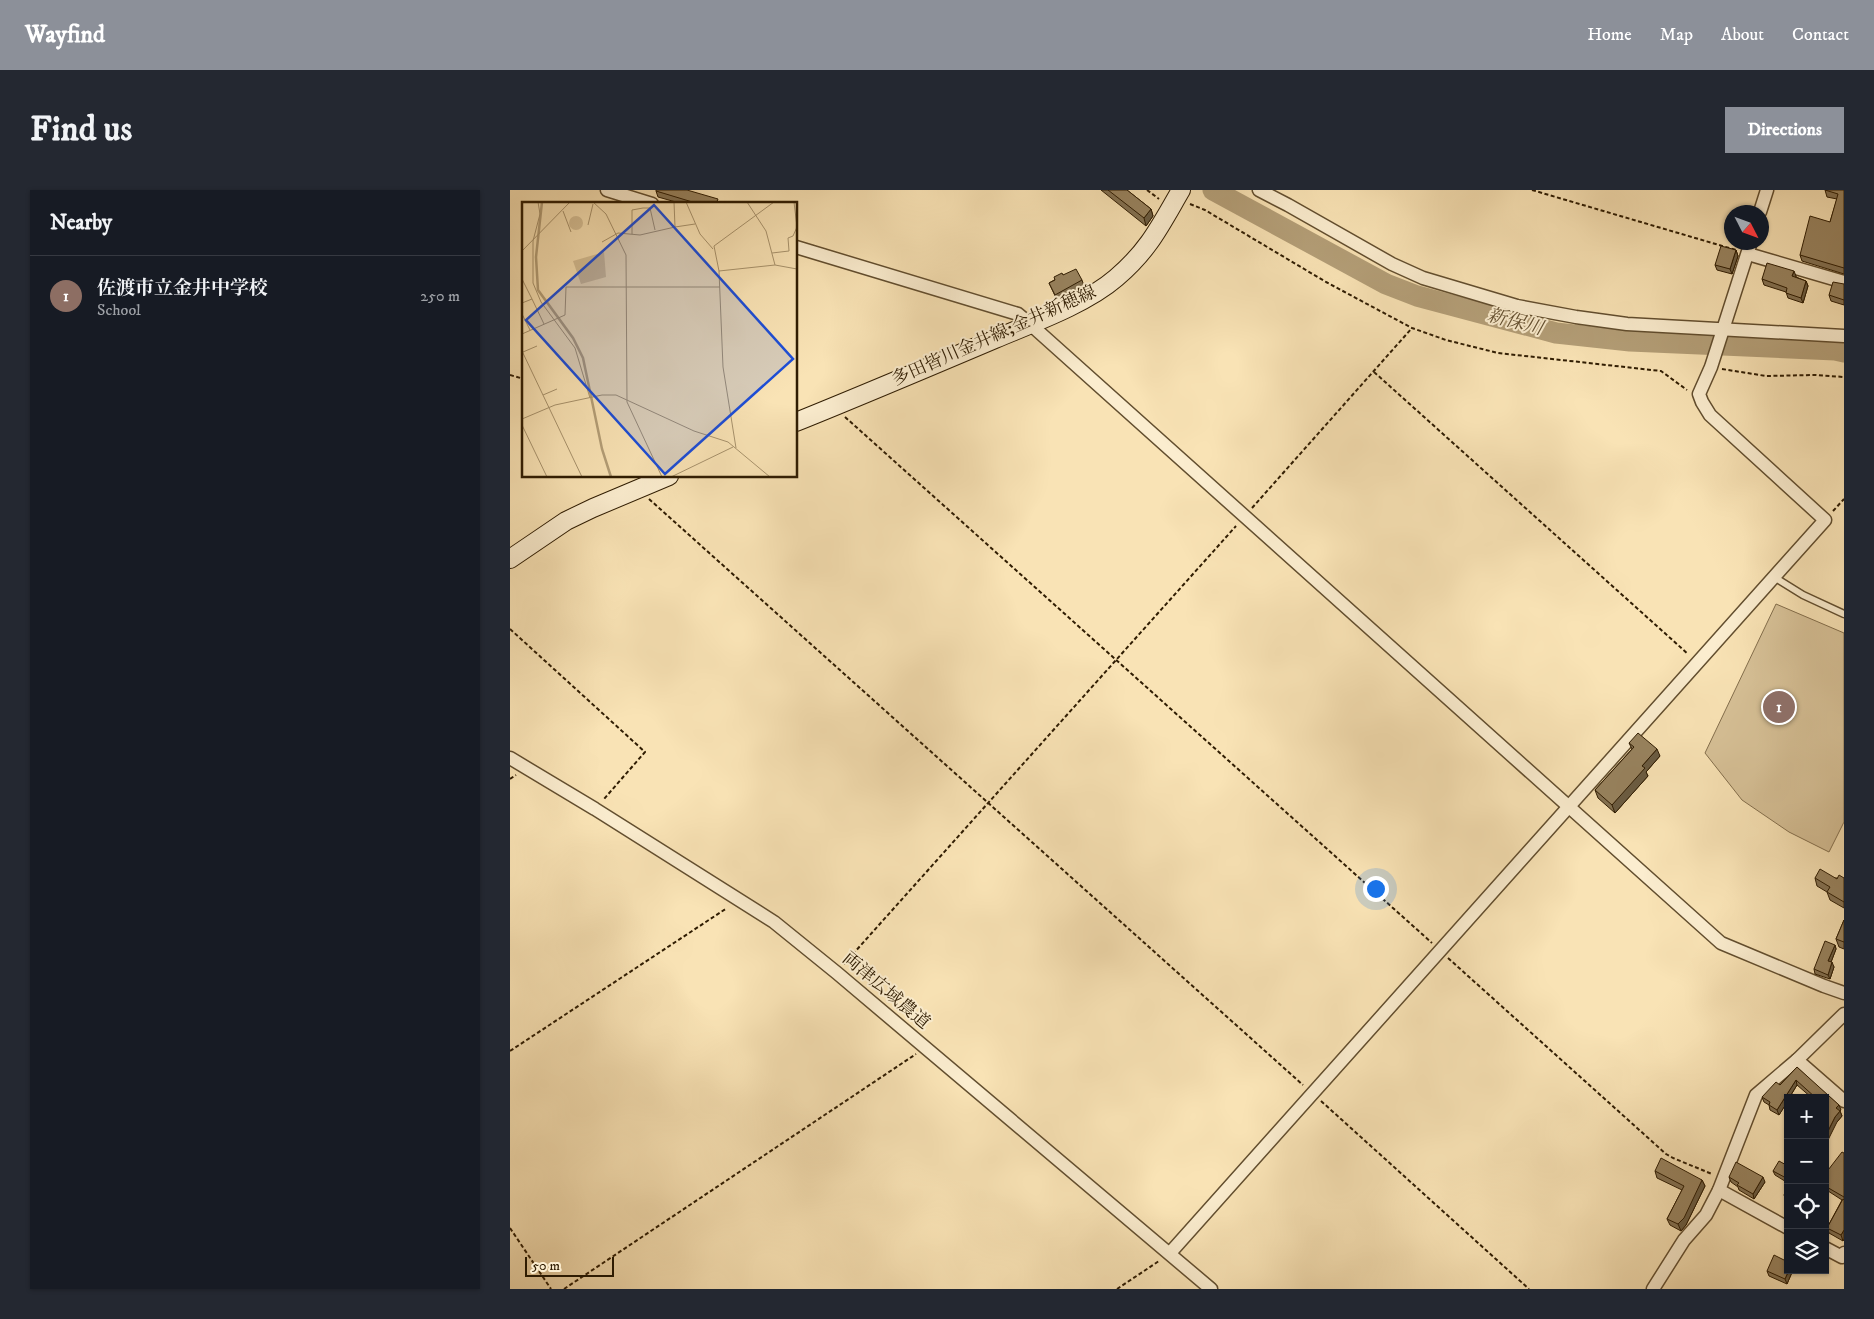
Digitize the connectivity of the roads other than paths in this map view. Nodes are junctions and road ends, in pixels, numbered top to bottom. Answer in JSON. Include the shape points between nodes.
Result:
{"nodes":[{"id":1,"x":606,"y":190,"type":"edge"},
{"id":2,"x":1259,"y":190,"type":"edge"},
{"id":3,"x":1767,"y":190,"type":"edge"},
{"id":4,"x":1178,"y":194,"type":"edge"},
{"id":5,"x":645,"y":202,"type":"edge"},
{"id":6,"x":1762,"y":205,"type":"edge"},
{"id":7,"x":798,"y":248,"type":"edge"},
{"id":8,"x":1749,"y":250,"type":"edge"},
{"id":9,"x":1756,"y":250,"type":"edge"},
{"id":10,"x":1844,"y":282,"type":"edge"},
{"id":11,"x":1030,"y":324,"type":"junction"},
{"id":12,"x":1724,"y":329,"type":"junction"},
{"id":13,"x":1844,"y":336,"type":"edge"},
{"id":14,"x":798,"y":421,"type":"edge"},
{"id":15,"x":664,"y":478,"type":"edge"},
{"id":16,"x":510,"y":559,"type":"edge"},
{"id":17,"x":1774,"y":577,"type":"junction"},
{"id":18,"x":1844,"y":614,"type":"edge"},
{"id":19,"x":510,"y":758,"type":"edge"},
{"id":20,"x":1568,"y":806,"type":"junction"},
{"id":21,"x":1844,"y":993,"type":"edge"},
{"id":22,"x":1844,"y":1014,"type":"edge"},
{"id":23,"x":1797,"y":1060,"type":"junction"},
{"id":24,"x":1844,"y":1102,"type":"edge"},
{"id":25,"x":1721,"y":1185,"type":"junction"},
{"id":26,"x":1784,"y":1225,"type":"edge"},
{"id":27,"x":1829,"y":1250,"type":"edge"},
{"id":28,"x":1170,"y":1253,"type":"junction"},
{"id":29,"x":1844,"y":1253,"type":"edge"},
{"id":30,"x":1211,"y":1289,"type":"edge"},
{"id":31,"x":1653,"y":1289,"type":"edge"}],
"edges":[{"from":1,"to":5,"type":"street"},
{"from":2,"to":12,"type":"street","via":[[1392,264],[1423,278],[1497,301],[1627,324]]},
{"from":3,"to":6,"type":"street"},
{"from":4,"to":11,"type":"main road","name":"多田皆川金井線;金井新穂線","via":[[1147,247],[1115,279],[1098,291]]},
{"from":7,"to":11,"type":"street","via":[[1018,314]]},
{"from":8,"to":12,"type":"street"},
{"from":9,"to":10,"type":"street"},
{"from":11,"to":14,"type":"main road","name":"多田皆川金井線;金井新穂線"},
{"from":11,"to":20,"type":"street"},
{"from":12,"to":13,"type":"street"},
{"from":12,"to":17,"type":"street","via":[[1699,394],[1702,402],[1710,414],[1825,520]]},
{"from":15,"to":16,"type":"main road","via":[[566,521]]},
{"from":17,"to":18,"type":"lane"},
{"from":17,"to":20,"type":"street"},
{"from":19,"to":28,"type":"street","name":"両津広域農道","via":[[774,922]]},
{"from":20,"to":21,"type":"street","via":[[1721,943]]},
{"from":20,"to":28,"type":"street"},
{"from":22,"to":23,"type":"street"},
{"from":23,"to":24,"type":"street"},
{"from":23,"to":25,"type":"street","via":[[1756,1095]]},
{"from":25,"to":26,"type":"street"},
{"from":25,"to":31,"type":"street","via":[[1706,1215],[1684,1240]]},
{"from":27,"to":29,"type":"street","via":[[1842,1257]]},
{"from":28,"to":30,"type":"street","name":"両津広域農道"}]}
